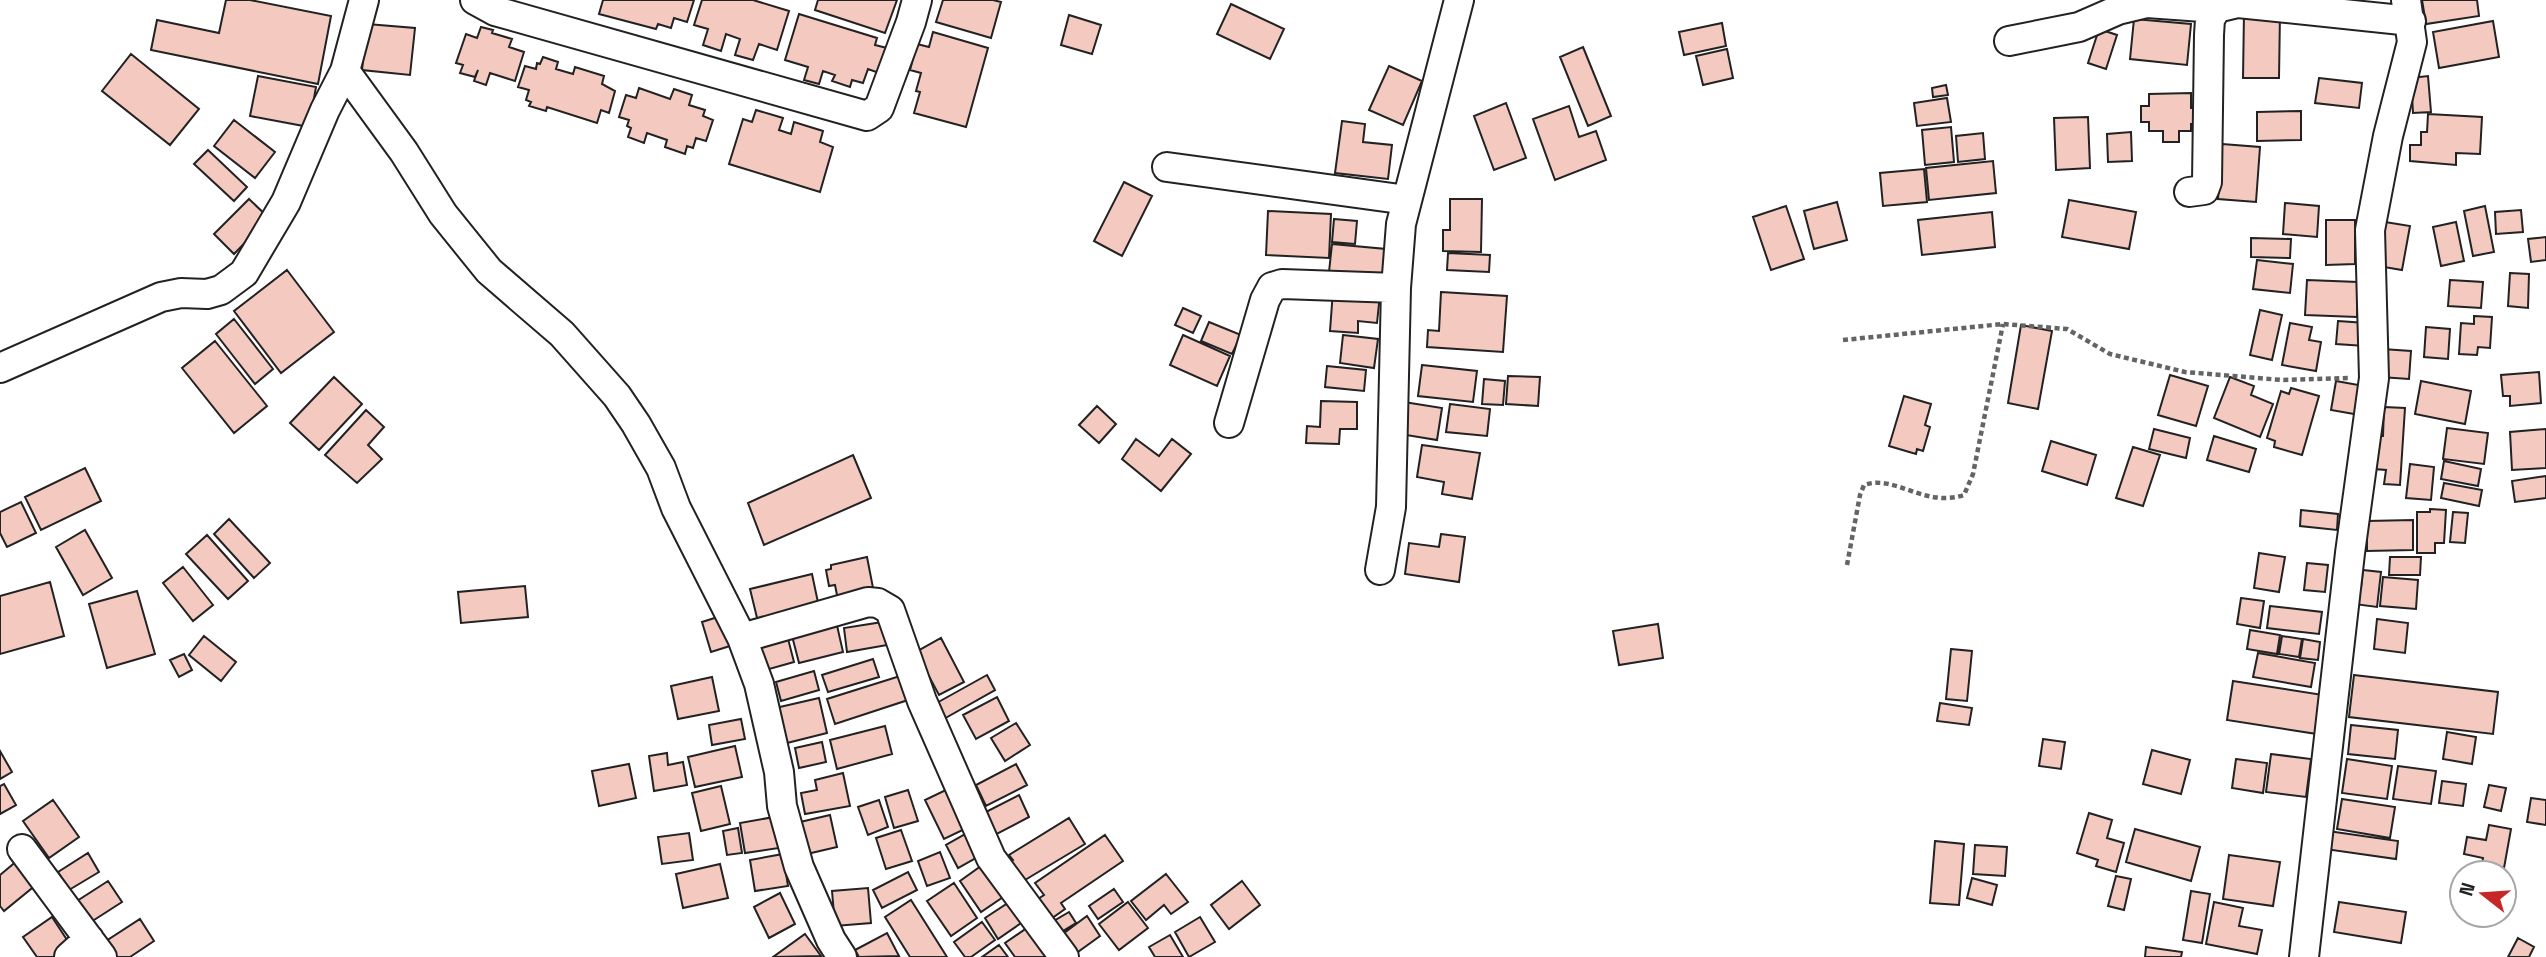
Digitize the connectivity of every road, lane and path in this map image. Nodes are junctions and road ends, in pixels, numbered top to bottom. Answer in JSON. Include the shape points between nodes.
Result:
{"nodes":[{"id":1,"x":364,"y":0,"type":"edge"},
{"id":2,"x":475,"y":0,"type":"edge"},
{"id":3,"x":917,"y":0,"type":"edge"},
{"id":4,"x":1459,"y":0,"type":"edge"},
{"id":5,"x":2217,"y":8,"type":"junction"},
{"id":6,"x":2408,"y":10,"type":"edge"},
{"id":7,"x":2009,"y":41,"type":"dead end"},
{"id":8,"x":345,"y":71,"type":"junction"},
{"id":9,"x":1167,"y":167,"type":"dead end"},
{"id":10,"x":2189,"y":192,"type":"dead end"},
{"id":11,"x":1407,"y":200,"type":"junction"},
{"id":12,"x":1396,"y":288,"type":"junction"},
{"id":13,"x":2003,"y":324,"type":"junction"},
{"id":14,"x":1843,"y":340,"type":"dead end"},
{"id":15,"x":0,"y":368,"type":"edge"},
{"id":16,"x":2374,"y":378,"type":"junction"},
{"id":17,"x":1229,"y":423,"type":"dead end"},
{"id":18,"x":1847,"y":565,"type":"dead end"},
{"id":19,"x":1380,"y":569,"type":"dead end"},
{"id":20,"x":743,"y":638,"type":"junction"},
{"id":21,"x":22,"y":849,"type":"dead end"},
{"id":22,"x":87,"y":951,"type":"edge"},
{"id":23,"x":842,"y":957,"type":"edge"},
{"id":24,"x":1064,"y":957,"type":"edge"},
{"id":25,"x":2304,"y":957,"type":"edge"}],
"edges":[{"from":1,"to":8,"type":"street"},
{"from":2,"to":3,"type":"street","via":[[495,10],[867,116],[879,108]]},
{"from":4,"to":11,"type":"street"},
{"from":5,"to":6,"type":"street","via":[[2238,4]]},
{"from":5,"to":7,"type":"street","via":[[2147,3],[2118,9],[2079,27]]},
{"from":5,"to":10,"type":"street","via":[[2210,19],[2209,35],[2207,182],[2204,190]]},
{"from":6,"to":16,"type":"street","via":[[2412,42],[2370,230]]},
{"from":8,"to":15,"type":"street","via":[[286,202],[244,273],[207,295],[160,297]]},
{"from":8,"to":20,"type":"street","via":[[443,214],[489,271],[562,334],[617,396],[660,468]]},
{"from":9,"to":11,"type":"street"},
{"from":11,"to":12,"type":"street"},
{"from":12,"to":17,"type":"street","via":[[1272,287]]},
{"from":12,"to":19,"type":"street","via":[[1391,507]]},
{"from":13,"to":14,"type":"path"},
{"from":13,"to":16,"type":"path","via":[[2067,329],[2110,354],[2185,372],[2282,380]]},
{"from":13,"to":18,"type":"path","via":[[1973,474],[1964,495],[1935,499],[1876,481],[1864,485]]},
{"from":16,"to":25,"type":"street"},
{"from":20,"to":23,"type":"street","via":[[759,684],[782,806],[799,867]]},
{"from":20,"to":24,"type":"street","via":[[868,602],[890,610],[922,701],[990,858]]},
{"from":21,"to":22,"type":"street"}]}
